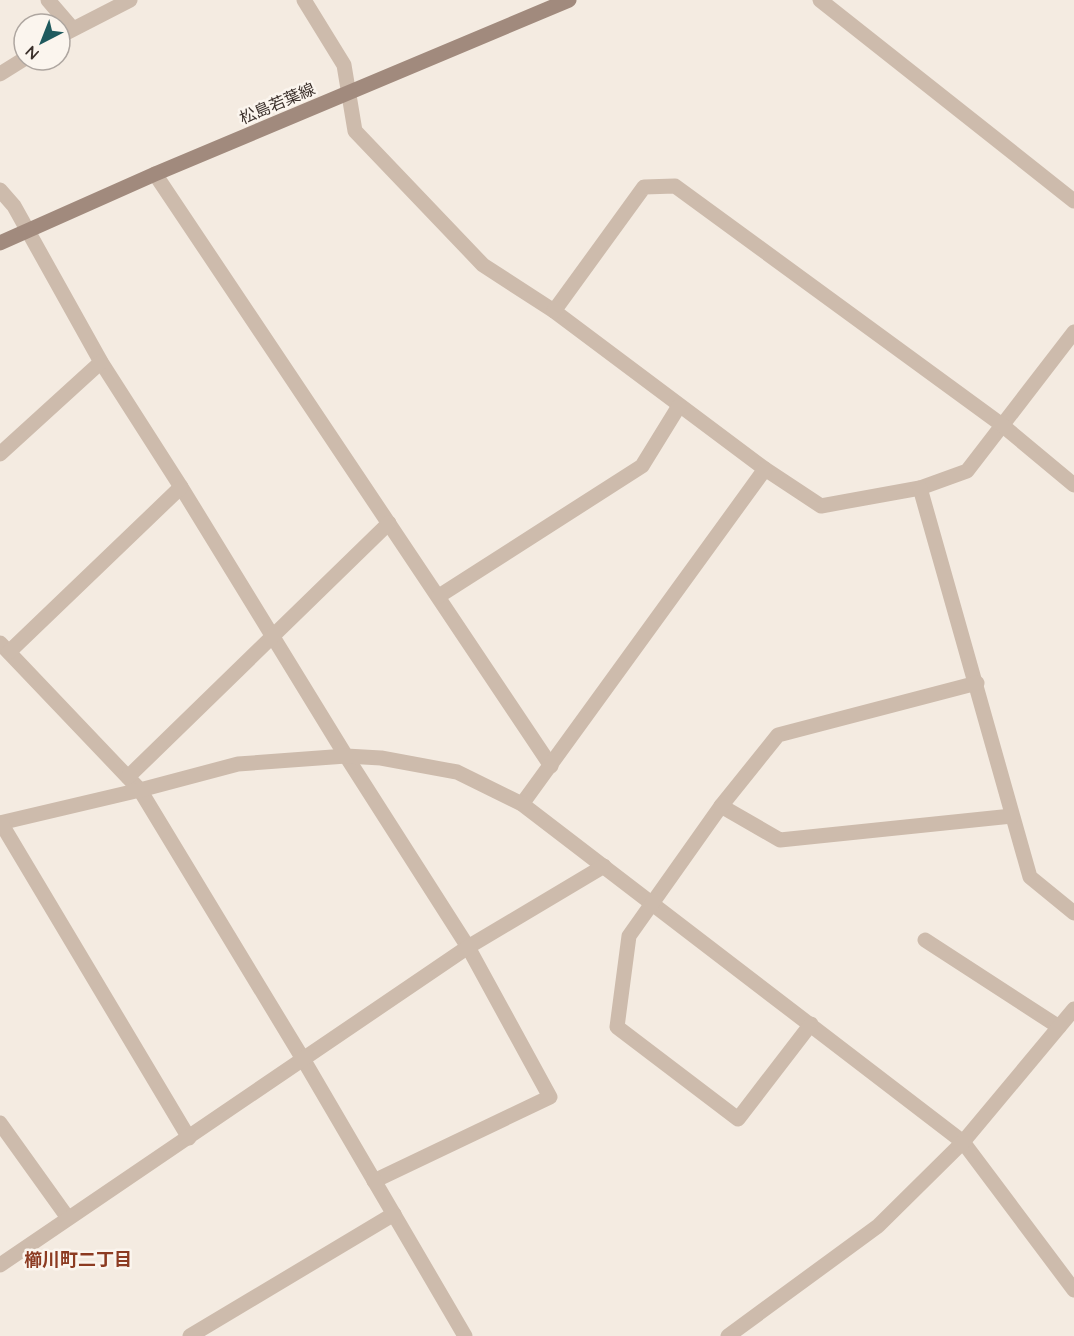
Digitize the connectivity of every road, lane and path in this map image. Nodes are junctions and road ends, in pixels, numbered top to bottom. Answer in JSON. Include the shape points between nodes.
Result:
{"nodes":[{"id":1,"x":130,"y":0,"type":"edge"},
{"id":2,"x":304,"y":0,"type":"edge"},
{"id":3,"x":569,"y":0,"type":"edge"},
{"id":4,"x":820,"y":0,"type":"edge"},
{"id":5,"x":72,"y":29,"type":"edge"},
{"id":6,"x":349,"y":92,"type":"junction"},
{"id":7,"x":155,"y":174,"type":"junction"},
{"id":8,"x":0,"y":190,"type":"edge"},
{"id":9,"x":1074,"y":201,"type":"edge"},
{"id":10,"x":26,"y":231,"type":"junction"},
{"id":11,"x":0,"y":243,"type":"edge"},
{"id":12,"x":554,"y":311,"type":"junction"},
{"id":13,"x":1074,"y":332,"type":"edge"},
{"id":14,"x":100,"y":362,"type":"junction"},
{"id":15,"x":679,"y":406,"type":"junction"},
{"id":16,"x":1002,"y":425,"type":"junction"},
{"id":17,"x":0,"y":454,"type":"edge"},
{"id":18,"x":765,"y":470,"type":"junction"},
{"id":19,"x":1074,"y":485,"type":"edge"},
{"id":20,"x":181,"y":487,"type":"junction"},
{"id":21,"x":920,"y":488,"type":"junction"},
{"id":22,"x":389,"y":523,"type":"junction"},
{"id":23,"x":439,"y":597,"type":"junction"},
{"id":24,"x":272,"y":636,"type":"junction"},
{"id":25,"x":4,"y":648,"type":"edge"},
{"id":26,"x":976,"y":683,"type":"junction"},
{"id":27,"x":345,"y":756,"type":"junction"},
{"id":28,"x":551,"y":766,"type":"junction"},
{"id":29,"x":128,"y":777,"type":"junction"},
{"id":30,"x":140,"y":790,"type":"junction"},
{"id":31,"x":522,"y":804,"type":"junction"},
{"id":32,"x":721,"y":806,"type":"junction"},
{"id":33,"x":1012,"y":816,"type":"junction"},
{"id":34,"x":1,"y":823,"type":"edge"},
{"id":35,"x":604,"y":866,"type":"junction"},
{"id":36,"x":651,"y":901,"type":"junction"},
{"id":37,"x":1074,"y":913,"type":"edge"},
{"id":38,"x":925,"y":940,"type":"dead end"},
{"id":39,"x":468,"y":947,"type":"junction"},
{"id":40,"x":1074,"y":1009,"type":"edge"},
{"id":41,"x":811,"y":1024,"type":"junction"},
{"id":42,"x":1059,"y":1027,"type":"junction"},
{"id":43,"x":303,"y":1059,"type":"junction"},
{"id":44,"x":0,"y":1123,"type":"edge"},
{"id":45,"x":189,"y":1138,"type":"junction"},
{"id":46,"x":963,"y":1142,"type":"junction"},
{"id":47,"x":374,"y":1182,"type":"junction"},
{"id":48,"x":394,"y":1214,"type":"junction"},
{"id":49,"x":68,"y":1218,"type":"junction"},
{"id":50,"x":0,"y":1265,"type":"edge"},
{"id":51,"x":1074,"y":1290,"type":"edge"},
{"id":52,"x":211,"y":1331,"type":"edge"},
{"id":53,"x":190,"y":1336,"type":"edge"},
{"id":54,"x":465,"y":1336,"type":"edge"},
{"id":55,"x":728,"y":1336,"type":"edge"}],
"edges":[{"from":1,"to":5,"type":"street"},
{"from":2,"to":6,"type":"street","via":[[344,65]]},
{"from":3,"to":6,"type":"main road","name":"松島若葉線"},
{"from":4,"to":9,"type":"street"},
{"from":6,"to":7,"type":"main road","name":"松島若葉線"},
{"from":6,"to":12,"type":"street","via":[[355,131],[483,265]]},
{"from":7,"to":10,"type":"main road","name":"松島若葉線"},
{"from":7,"to":22,"type":"street"},
{"from":8,"to":10,"type":"street","via":[[14,206]]},
{"from":10,"to":11,"type":"main road","name":"松島若葉線"},
{"from":10,"to":14,"type":"street"},
{"from":12,"to":15,"type":"street"},
{"from":12,"to":16,"type":"street","via":[[644,187],[675,186]]},
{"from":13,"to":16,"type":"street"},
{"from":14,"to":17,"type":"street"},
{"from":14,"to":20,"type":"street"},
{"from":15,"to":18,"type":"street"},
{"from":15,"to":23,"type":"street","via":[[642,466]]},
{"from":16,"to":19,"type":"street"},
{"from":16,"to":21,"type":"street","via":[[968,471]]},
{"from":18,"to":21,"type":"street","via":[[821,506]]},
{"from":18,"to":28,"type":"street"},
{"from":20,"to":24,"type":"street"},
{"from":20,"to":25,"type":"street"},
{"from":21,"to":26,"type":"street"},
{"from":22,"to":23,"type":"street"},
{"from":22,"to":24,"type":"street"},
{"from":23,"to":28,"type":"street"},
{"from":24,"to":27,"type":"street"},
{"from":24,"to":29,"type":"street"},
{"from":25,"to":29,"type":"street"},
{"from":26,"to":32,"type":"street","via":[[778,735]]},
{"from":26,"to":33,"type":"street"},
{"from":27,"to":30,"type":"street","via":[[238,764]]},
{"from":27,"to":31,"type":"street","via":[[457,771]]},
{"from":27,"to":39,"type":"street"},
{"from":28,"to":31,"type":"street"},
{"from":29,"to":30,"type":"street"},
{"from":30,"to":34,"type":"street"},
{"from":30,"to":43,"type":"street"},
{"from":31,"to":35,"type":"street"},
{"from":32,"to":33,"type":"street","via":[[780,840]]},
{"from":32,"to":36,"type":"street"},
{"from":33,"to":37,"type":"street","via":[[1030,877]]},
{"from":34,"to":45,"type":"street"},
{"from":35,"to":36,"type":"street"},
{"from":35,"to":39,"type":"street"},
{"from":36,"to":41,"type":"street"},
{"from":36,"to":41,"type":"street","via":[[629,936],[617,1027],[626,1034],[738,1119]]},
{"from":38,"to":42,"type":"street"},
{"from":39,"to":43,"type":"street"},
{"from":39,"to":47,"type":"street","via":[[550,1097]]},
{"from":40,"to":42,"type":"street"},
{"from":41,"to":46,"type":"street"},
{"from":42,"to":46,"type":"street"},
{"from":43,"to":45,"type":"street"},
{"from":43,"to":47,"type":"street"},
{"from":44,"to":49,"type":"street"},
{"from":45,"to":49,"type":"street"},
{"from":46,"to":51,"type":"street"},
{"from":46,"to":55,"type":"street","via":[[878,1226]]},
{"from":47,"to":48,"type":"street"},
{"from":48,"to":52,"type":"street"},
{"from":48,"to":54,"type":"street"},
{"from":49,"to":50,"type":"street"},
{"from":52,"to":53,"type":"street"}]}
